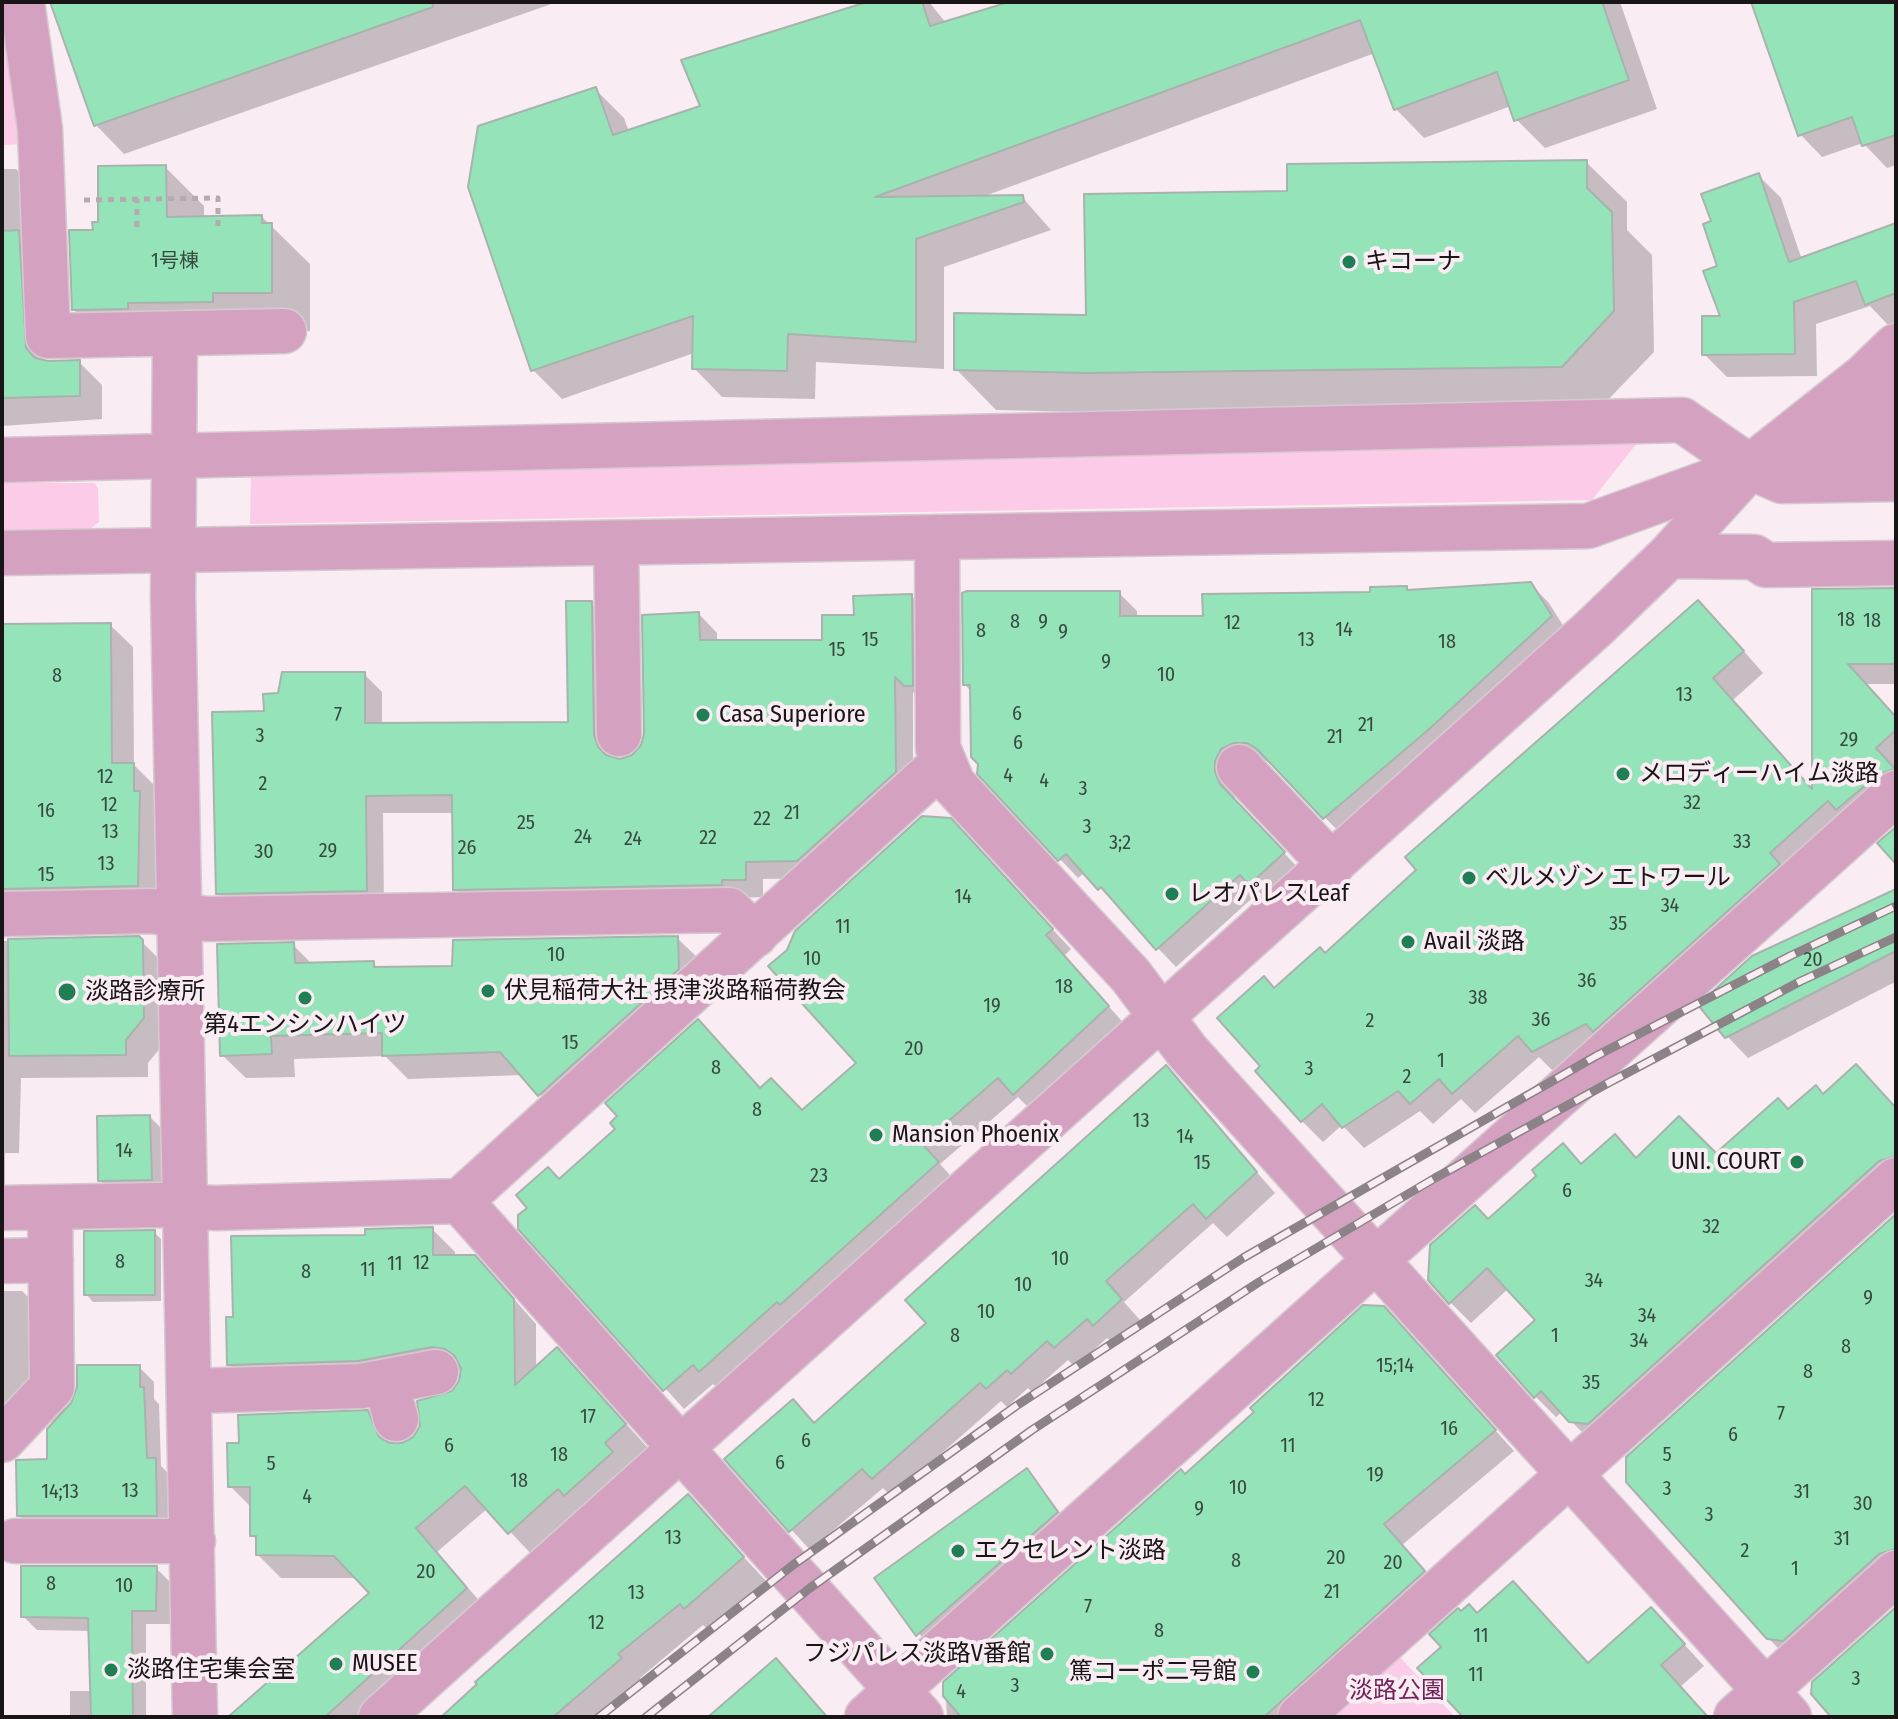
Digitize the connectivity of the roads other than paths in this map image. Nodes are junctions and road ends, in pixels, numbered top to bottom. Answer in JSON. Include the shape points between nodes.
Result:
{"nodes":[{"id":1,"x":22,"y":2,"type":"edge"},
{"id":2,"x":284,"y":331,"type":"dead end"},
{"id":3,"x":175,"y":335,"type":"junction"},
{"id":4,"x":1896,"y":346,"type":"edge"},
{"id":5,"x":1896,"y":400,"type":"edge"},
{"id":6,"x":1896,"y":441,"type":"edge"},
{"id":7,"x":175,"y":457,"type":"junction"},
{"id":8,"x":2,"y":460,"type":"edge"},
{"id":9,"x":1750,"y":467,"type":"junction"},
{"id":10,"x":1896,"y":479,"type":"edge"},
{"id":11,"x":937,"y":537,"type":"junction"},
{"id":12,"x":616,"y":543,"type":"junction"},
{"id":13,"x":173,"y":549,"type":"junction"},
{"id":14,"x":2,"y":553,"type":"edge"},
{"id":15,"x":1669,"y":556,"type":"junction"},
{"id":16,"x":1896,"y":563,"type":"edge"},
{"id":17,"x":619,"y":734,"type":"dead end"},
{"id":18,"x":944,"y":762,"type":"junction"},
{"id":19,"x":1239,"y":767,"type":"dead end"},
{"id":20,"x":1896,"y":793,"type":"edge"},
{"id":21,"x":1332,"y":865,"type":"junction"},
{"id":22,"x":2,"y":914,"type":"edge"},
{"id":23,"x":180,"y":915,"type":"junction"},
{"id":24,"x":755,"y":935,"type":"junction"},
{"id":25,"x":1160,"y":1019,"type":"junction"},
{"id":26,"x":1896,"y":1180,"type":"edge"},
{"id":27,"x":460,"y":1201,"type":"junction"},
{"id":28,"x":185,"y":1207,"type":"junction"},
{"id":29,"x":2,"y":1208,"type":"edge"},
{"id":30,"x":50,"y":1208,"type":"junction"},
{"id":31,"x":1377,"y":1259,"type":"junction"},
{"id":32,"x":51,"y":1260,"type":"junction"},
{"id":33,"x":2,"y":1261,"type":"edge"},
{"id":34,"x":436,"y":1372,"type":"dead end"},
{"id":35,"x":191,"y":1391,"type":"junction"},
{"id":36,"x":2,"y":1440,"type":"edge"},
{"id":37,"x":680,"y":1446,"type":"junction"},
{"id":38,"x":1571,"y":1476,"type":"junction"},
{"id":39,"x":15,"y":1541,"type":"dead end"},
{"id":40,"x":193,"y":1541,"type":"junction"},
{"id":41,"x":1896,"y":1573,"type":"edge"},
{"id":42,"x":895,"y":1708,"type":"edge"},
{"id":43,"x":1764,"y":1708,"type":"edge"},
{"id":44,"x":195,"y":1717,"type":"edge"},
{"id":45,"x":381,"y":1717,"type":"edge"},
{"id":46,"x":1300,"y":1717,"type":"edge"}],
"edges":[{"from":1,"to":3,"type":"street","via":[[40,129],[48,336]]},
{"from":2,"to":3,"type":"street"},
{"from":3,"to":7,"type":"street"},
{"from":4,"to":9,"type":"street"},
{"from":5,"to":9,"type":"street"},
{"from":6,"to":9,"type":"street","via":[[1856,442]]},
{"from":7,"to":8,"type":"street"},
{"from":7,"to":9,"type":"street","via":[[1682,420]]},
{"from":7,"to":13,"type":"street"},
{"from":9,"to":10,"type":"street","via":[[1782,481]]},
{"from":9,"to":11,"type":"street","via":[[1588,526]]},
{"from":9,"to":15,"type":"street"},
{"from":11,"to":12,"type":"street"},
{"from":11,"to":18,"type":"street","via":[[938,748]]},
{"from":12,"to":13,"type":"street"},
{"from":12,"to":17,"type":"street"},
{"from":13,"to":14,"type":"street"},
{"from":13,"to":23,"type":"street"},
{"from":15,"to":16,"type":"street","via":[[1754,557],[1766,565]]},
{"from":15,"to":21,"type":"street"},
{"from":18,"to":24,"type":"street"},
{"from":18,"to":25,"type":"street","via":[[953,784],[1131,976]]},
{"from":19,"to":21,"type":"street"},
{"from":20,"to":31,"type":"street"},
{"from":21,"to":25,"type":"street"},
{"from":22,"to":23,"type":"street"},
{"from":23,"to":24,"type":"street","via":[[207,919],[729,910]]},
{"from":23,"to":28,"type":"street"},
{"from":24,"to":27,"type":"street"},
{"from":25,"to":31,"type":"street"},
{"from":25,"to":37,"type":"street"},
{"from":26,"to":38,"type":"street"},
{"from":27,"to":28,"type":"street"},
{"from":27,"to":37,"type":"street"},
{"from":28,"to":30,"type":"street"},
{"from":28,"to":35,"type":"street"},
{"from":29,"to":30,"type":"street"},
{"from":30,"to":32,"type":"street"},
{"from":31,"to":38,"type":"street"},
{"from":31,"to":42,"type":"street"},
{"from":32,"to":33,"type":"street"},
{"from":32,"to":36,"type":"street","via":[[52,1387]]},
{"from":34,"to":35,"type":"street","via":[[391,1401]]},
{"from":35,"to":40,"type":"street"},
{"from":37,"to":42,"type":"street"},
{"from":37,"to":45,"type":"street"},
{"from":38,"to":43,"type":"street"},
{"from":38,"to":46,"type":"street"},
{"from":39,"to":40,"type":"street"},
{"from":40,"to":44,"type":"street"},
{"from":41,"to":43,"type":"street"}]}
